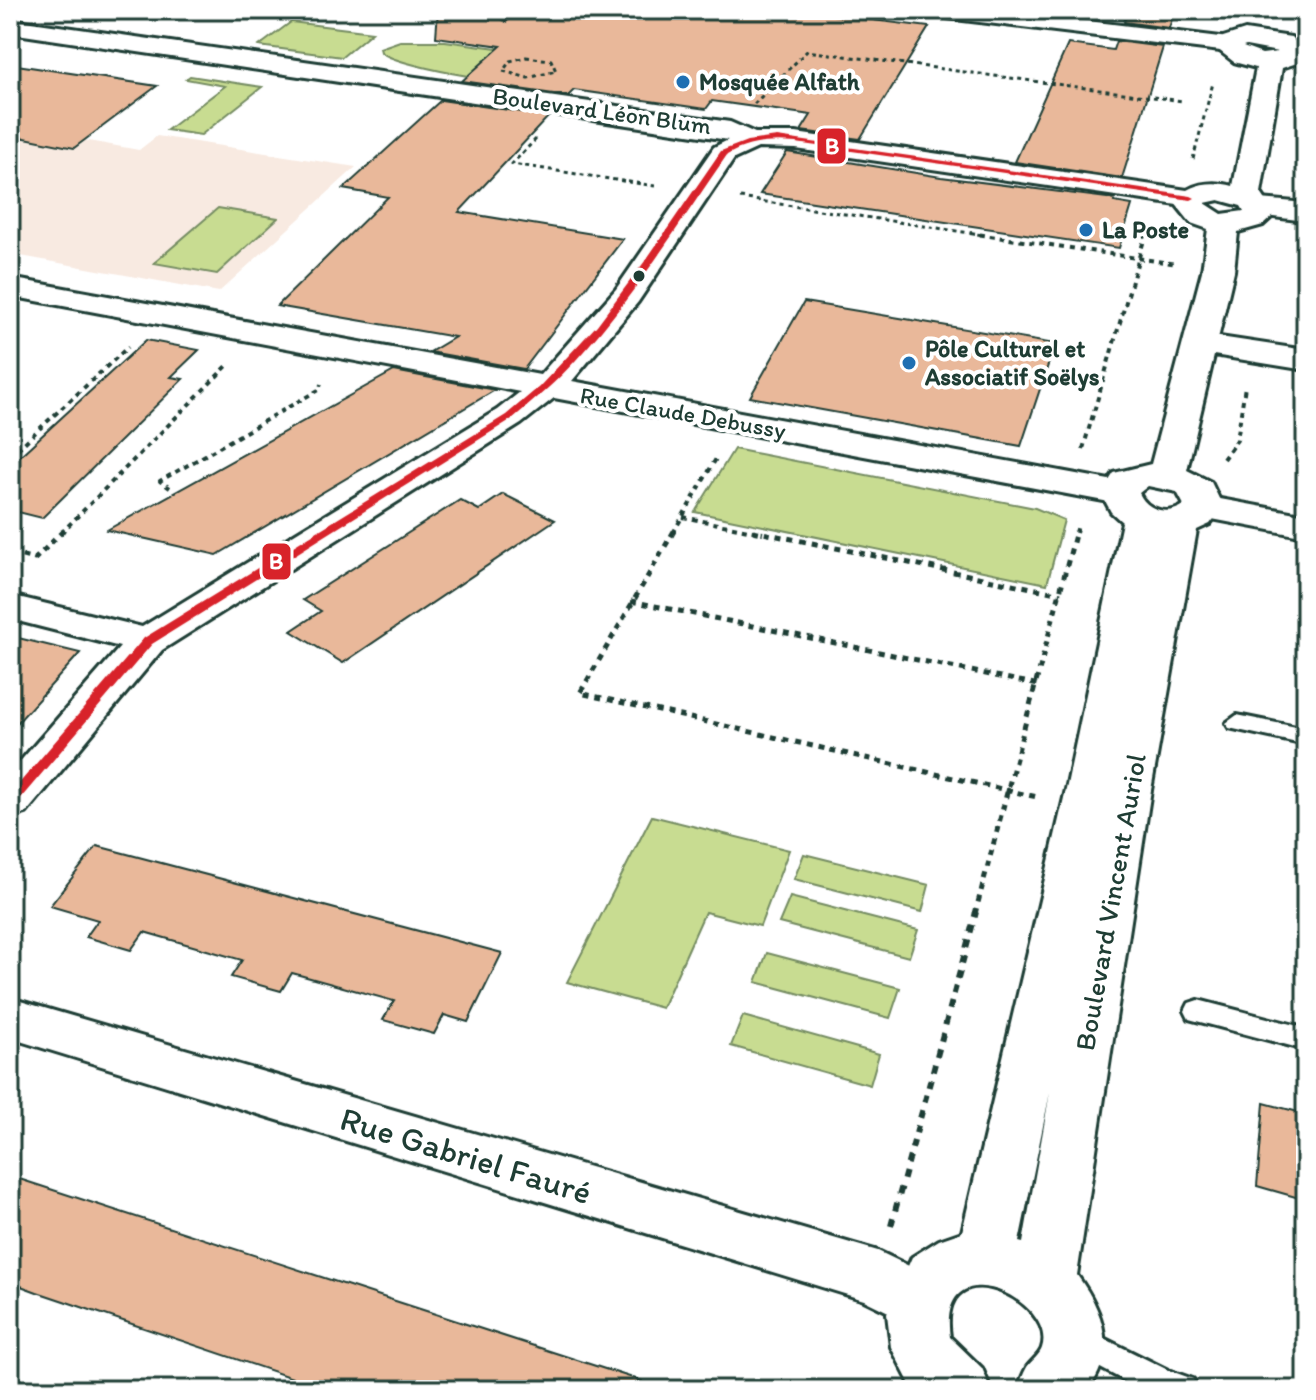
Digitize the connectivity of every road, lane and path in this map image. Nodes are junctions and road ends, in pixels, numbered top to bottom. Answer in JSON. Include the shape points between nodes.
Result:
{"nodes":[{"id":1,"x":45,"y":10,"type":"edge"},
{"id":2,"x":938,"y":10,"type":"edge"},
{"id":3,"x":1270,"y":10,"type":"edge"},
{"id":4,"x":1086,"y":19,"type":"edge"},
{"id":5,"x":13,"y":26,"type":"edge"},
{"id":6,"x":1268,"y":51,"type":"edge"},
{"id":7,"x":1214,"y":81,"type":"dead end"},
{"id":8,"x":1183,"y":101,"type":"dead end"},
{"id":9,"x":568,"y":106,"type":"junction"},
{"id":10,"x":740,"y":135,"type":"junction"},
{"id":11,"x":695,"y":192,"type":"junction"},
{"id":12,"x":1156,"y":192,"type":"junction"},
{"id":13,"x":1222,"y":198,"type":"junction"},
{"id":14,"x":1306,"y":212,"type":"edge"},
{"id":15,"x":1138,"y":258,"type":"junction"},
{"id":16,"x":10,"y":287,"type":"edge"},
{"id":17,"x":133,"y":343,"type":"dead end"},
{"id":18,"x":1200,"y":344,"type":"junction"},
{"id":19,"x":1306,"y":360,"type":"edge"},
{"id":20,"x":231,"y":362,"type":"dead end"},
{"id":21,"x":322,"y":378,"type":"dead end"},
{"id":22,"x":547,"y":388,"type":"junction"},
{"id":23,"x":737,"y":423,"type":"junction"},
{"id":24,"x":10,"y":456,"type":"edge"},
{"id":25,"x":1167,"y":476,"type":"junction"},
{"id":26,"x":1073,"y":484,"type":"junction"},
{"id":27,"x":170,"y":488,"type":"dead end"},
{"id":28,"x":1161,"y":510,"type":"junction"},
{"id":29,"x":683,"y":517,"type":"junction"},
{"id":30,"x":1306,"y":526,"type":"edge"},
{"id":31,"x":10,"y":553,"type":"edge"},
{"id":32,"x":1061,"y":594,"type":"junction"},
{"id":33,"x":631,"y":601,"type":"junction"},
{"id":34,"x":10,"y":607,"type":"edge"},
{"id":35,"x":148,"y":641,"type":"junction"},
{"id":36,"x":1039,"y":685,"type":"junction"},
{"id":37,"x":1237,"y":723,"type":"dead end"},
{"id":38,"x":1306,"y":737,"type":"edge"},
{"id":39,"x":1090,"y":785,"type":"junction"},
{"id":40,"x":1006,"y":790,"type":"junction"},
{"id":41,"x":10,"y":802,"type":"edge"},
{"id":42,"x":1198,"y":1011,"type":"dead end"},
{"id":43,"x":10,"y":1018,"type":"edge"},
{"id":44,"x":1306,"y":1039,"type":"edge"},
{"id":45,"x":986,"y":1258,"type":"junction"},
{"id":46,"x":1046,"y":1282,"type":"junction"},
{"id":47,"x":898,"y":1289,"type":"junction"},
{"id":48,"x":1062,"y":1364,"type":"edge"},
{"id":49,"x":959,"y":1390,"type":"edge"},
{"id":50,"x":1182,"y":1390,"type":"edge"}],
"edges":[{"from":1,"to":5,"type":"street"},
{"from":2,"to":4,"type":"street"},
{"from":3,"to":6,"type":"street"},
{"from":4,"to":6,"type":"street"},
{"from":5,"to":9,"type":"street","name":"Boulevard Léon Blum"},
{"from":6,"to":13,"type":"street"},
{"from":7,"to":13,"type":"path"},
{"from":8,"to":10,"type":"path","via":[[807,51]]},
{"from":9,"to":10,"type":"street","name":"Boulevard Léon Blum"},
{"from":9,"to":11,"type":"path","via":[[512,164]]},
{"from":10,"to":11,"type":"street"},
{"from":10,"to":12,"type":"street","name":"Boulevard Léon Blum"},
{"from":11,"to":15,"type":"path"},
{"from":11,"to":22,"type":"street","via":[[578,357]]},
{"from":12,"to":13,"type":"street","name":"Boulevard Léon Blum"},
{"from":12,"to":15,"type":"path"},
{"from":13,"to":14,"type":"street","name":"Boulevard Léon Blum"},
{"from":13,"to":18,"type":"street","via":[[1218,271]]},
{"from":15,"to":26,"type":"path"},
{"from":16,"to":22,"type":"street","name":"Rue Claude Debussy"},
{"from":17,"to":24,"type":"path"},
{"from":18,"to":19,"type":"street"},
{"from":18,"to":25,"type":"street"},
{"from":20,"to":31,"type":"path","via":[[35,559]]},
{"from":21,"to":27,"type":"path","via":[[320,389],[160,481]]},
{"from":22,"to":23,"type":"street","name":"Rue Claude Debussy"},
{"from":22,"to":35,"type":"street","via":[[509,417]]},
{"from":23,"to":26,"type":"street","name":"Rue Claude Debussy"},
{"from":23,"to":29,"type":"path"},
{"from":25,"to":28,"type":"street","via":[[1191,485],[1204,499]]},
{"from":25,"to":28,"type":"street","via":[[1135,477],[1122,487]]},
{"from":26,"to":28,"type":"street","name":"Rue Claude Debussy"},
{"from":26,"to":32,"type":"path","via":[[1079,523]]},
{"from":28,"to":30,"type":"street","name":"Rue Claude Debussy"},
{"from":28,"to":39,"type":"street","name":"Boulevard Vincent Auriol"},
{"from":28,"to":46,"type":"street","name":"Boulevard Vincent Auriol","via":[[1127,796]]},
{"from":29,"to":32,"type":"path"},
{"from":29,"to":33,"type":"path"},
{"from":32,"to":36,"type":"path"},
{"from":33,"to":36,"type":"path"},
{"from":33,"to":40,"type":"path","via":[[580,693]]},
{"from":34,"to":35,"type":"street"},
{"from":35,"to":41,"type":"street"},
{"from":36,"to":40,"type":"path"},
{"from":37,"to":38,"type":"lane"},
{"from":39,"to":40,"type":"path","via":[[1065,783],[1059,802]]},
{"from":39,"to":45,"type":"street","name":"Boulevard Vincent Auriol"},
{"from":40,"to":47,"type":"path"},
{"from":42,"to":44,"type":"lane"},
{"from":43,"to":47,"type":"street","name":"Rue Gabriel Fauré"},
{"from":45,"to":46,"type":"street","via":[[1007,1260]]},
{"from":45,"to":47,"type":"street","via":[[964,1260],[929,1282]]},
{"from":46,"to":48,"type":"street","via":[[1060,1298]]},
{"from":47,"to":49,"type":"street","via":[[929,1361]]},
{"from":48,"to":50,"type":"lane"}]}
